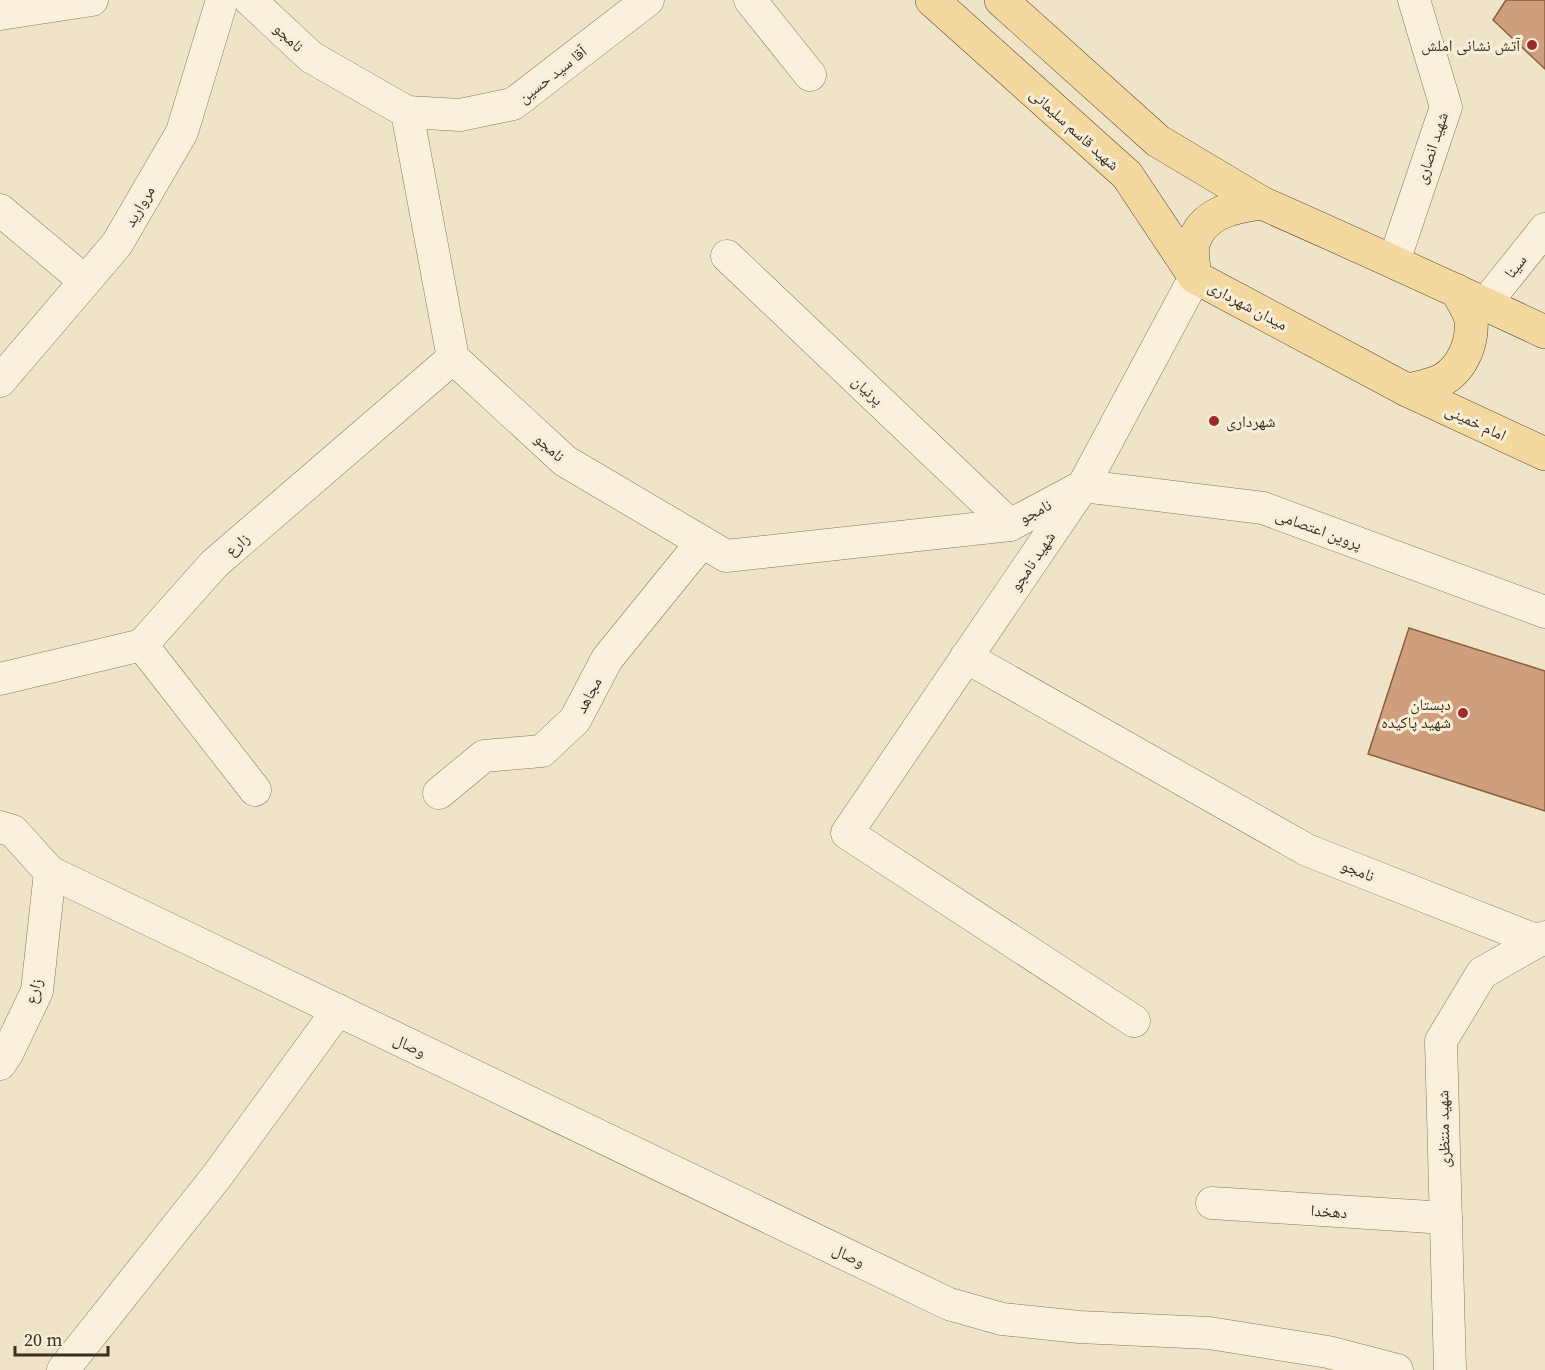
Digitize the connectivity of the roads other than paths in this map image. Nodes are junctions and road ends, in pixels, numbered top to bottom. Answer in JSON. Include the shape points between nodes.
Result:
{"nodes":[{"id":1,"x":92,"y":0,"type":"edge"},
{"id":2,"x":222,"y":0,"type":"edge"},
{"id":3,"x":250,"y":0,"type":"edge"},
{"id":4,"x":648,"y":0,"type":"edge"},
{"id":5,"x":750,"y":0,"type":"edge"},
{"id":6,"x":932,"y":0,"type":"edge"},
{"id":7,"x":1414,"y":0,"type":"edge"},
{"id":8,"x":1015,"y":4,"type":"edge"},
{"id":9,"x":0,"y":14,"type":"edge"},
{"id":10,"x":810,"y":75,"type":"dead end"},
{"id":11,"x":406,"y":112,"type":"junction"},
{"id":12,"x":1262,"y":203,"type":"junction"},
{"id":13,"x":0,"y":210,"type":"edge"},
{"id":14,"x":1545,"y":228,"type":"edge"},
{"id":15,"x":727,"y":256,"type":"dead end"},
{"id":16,"x":1394,"y":261,"type":"junction"},
{"id":17,"x":1195,"y":277,"type":"junction"},
{"id":18,"x":85,"y":281,"type":"junction"},
{"id":19,"x":1471,"y":297,"type":"junction"},
{"id":20,"x":1545,"y":332,"type":"edge"},
{"id":21,"x":453,"y":358,"type":"junction"},
{"id":22,"x":0,"y":381,"type":"edge"},
{"id":23,"x":1407,"y":390,"type":"junction"},
{"id":24,"x":1545,"y":454,"type":"edge"},
{"id":25,"x":1083,"y":486,"type":"junction"},
{"id":26,"x":1010,"y":525,"type":"junction"},
{"id":27,"x":702,"y":542,"type":"junction"},
{"id":28,"x":1545,"y":612,"type":"edge"},
{"id":29,"x":142,"y":645,"type":"junction"},
{"id":30,"x":966,"y":657,"type":"junction"},
{"id":31,"x":0,"y":679,"type":"edge"},
{"id":32,"x":255,"y":790,"type":"dead end"},
{"id":33,"x":439,"y":793,"type":"dead end"},
{"id":34,"x":0,"y":827,"type":"edge"},
{"id":35,"x":50,"y":872,"type":"junction"},
{"id":36,"x":1541,"y":939,"type":"edge"},
{"id":37,"x":338,"y":1010,"type":"junction"},
{"id":38,"x":1134,"y":1021,"type":"dead end"},
{"id":39,"x":0,"y":1064,"type":"edge"},
{"id":40,"x":1212,"y":1203,"type":"dead end"},
{"id":41,"x":1446,"y":1218,"type":"junction"},
{"id":42,"x":63,"y":1370,"type":"edge"},
{"id":43,"x":1397,"y":1370,"type":"edge"},
{"id":44,"x":1450,"y":1370,"type":"edge"}],
"edges":[{"from":1,"to":9,"type":"street"},
{"from":2,"to":18,"type":"street","name":"مروارید","via":[[182,132],[117,244]]},
{"from":3,"to":11,"type":"street","name":"نامجو","via":[[311,57]]},
{"from":4,"to":11,"type":"street","name":"آقا سید حسین","via":[[513,104],[460,115]]},
{"from":5,"to":10,"type":"street"},
{"from":6,"to":17,"type":"main road","name":"شهید قاسم سلیمانی","via":[[1126,175]]},
{"from":7,"to":16,"type":"street","name":"شهید انصاری","via":[[1446,108]]},
{"from":8,"to":12,"type":"main road","via":[[1158,141]]},
{"from":11,"to":21,"type":"street"},
{"from":12,"to":16,"type":"main road"},
{"from":12,"to":17,"type":"main road","name":"میدان شهرداری","via":[[1226,209],[1202,226],[1193,246]]},
{"from":13,"to":18,"type":"street"},
{"from":14,"to":19,"type":"street","name":"سینا"},
{"from":15,"to":26,"type":"street","name":"پرنیان"},
{"from":16,"to":19,"type":"main road"},
{"from":17,"to":23,"type":"main road","name":"میدان شهرداری"},
{"from":17,"to":25,"type":"street","name":"شهید نامجو"},
{"from":18,"to":22,"type":"street","name":"مروارید"},
{"from":19,"to":20,"type":"main road"},
{"from":19,"to":23,"type":"main road","via":[[1470,342],[1460,365],[1432,385]]},
{"from":21,"to":27,"type":"street","name":"نامجو","via":[[565,461]]},
{"from":21,"to":29,"type":"street","name":"زارع","via":[[214,564]]},
{"from":23,"to":24,"type":"main road","name":"امام خمینی"},
{"from":25,"to":26,"type":"street","name":"نامجو"},
{"from":25,"to":28,"type":"street","name":"پروین اعتصامی","via":[[1263,508]]},
{"from":25,"to":30,"type":"street","name":"شهید نامجو"},
{"from":26,"to":27,"type":"street","name":"نامجو","via":[[726,556]]},
{"from":27,"to":33,"type":"street","name":"مجاهد","via":[[607,659],[575,720],[542,752],[484,756]]},
{"from":29,"to":31,"type":"street"},
{"from":29,"to":32,"type":"street"},
{"from":30,"to":36,"type":"street","name":"نامجو","via":[[1307,850]]},
{"from":30,"to":38,"type":"street","name":"شهید نامجو","via":[[848,833]]},
{"from":34,"to":35,"type":"street","via":[[13,831]]},
{"from":35,"to":37,"type":"street","name":"وصال"},
{"from":35,"to":39,"type":"street","name":"زارع","via":[[37,991]]},
{"from":36,"to":41,"type":"street","name":"شهید منتظری","via":[[1482,973],[1441,1041]]},
{"from":37,"to":42,"type":"street","via":[[217,1176]]},
{"from":37,"to":43,"type":"street","name":"وصال","via":[[949,1304],[1002,1319],[1209,1333],[1328,1352]]},
{"from":40,"to":41,"type":"street","name":"دهخدا"},
{"from":41,"to":44,"type":"street","name":"شهید منتظری"}]}
